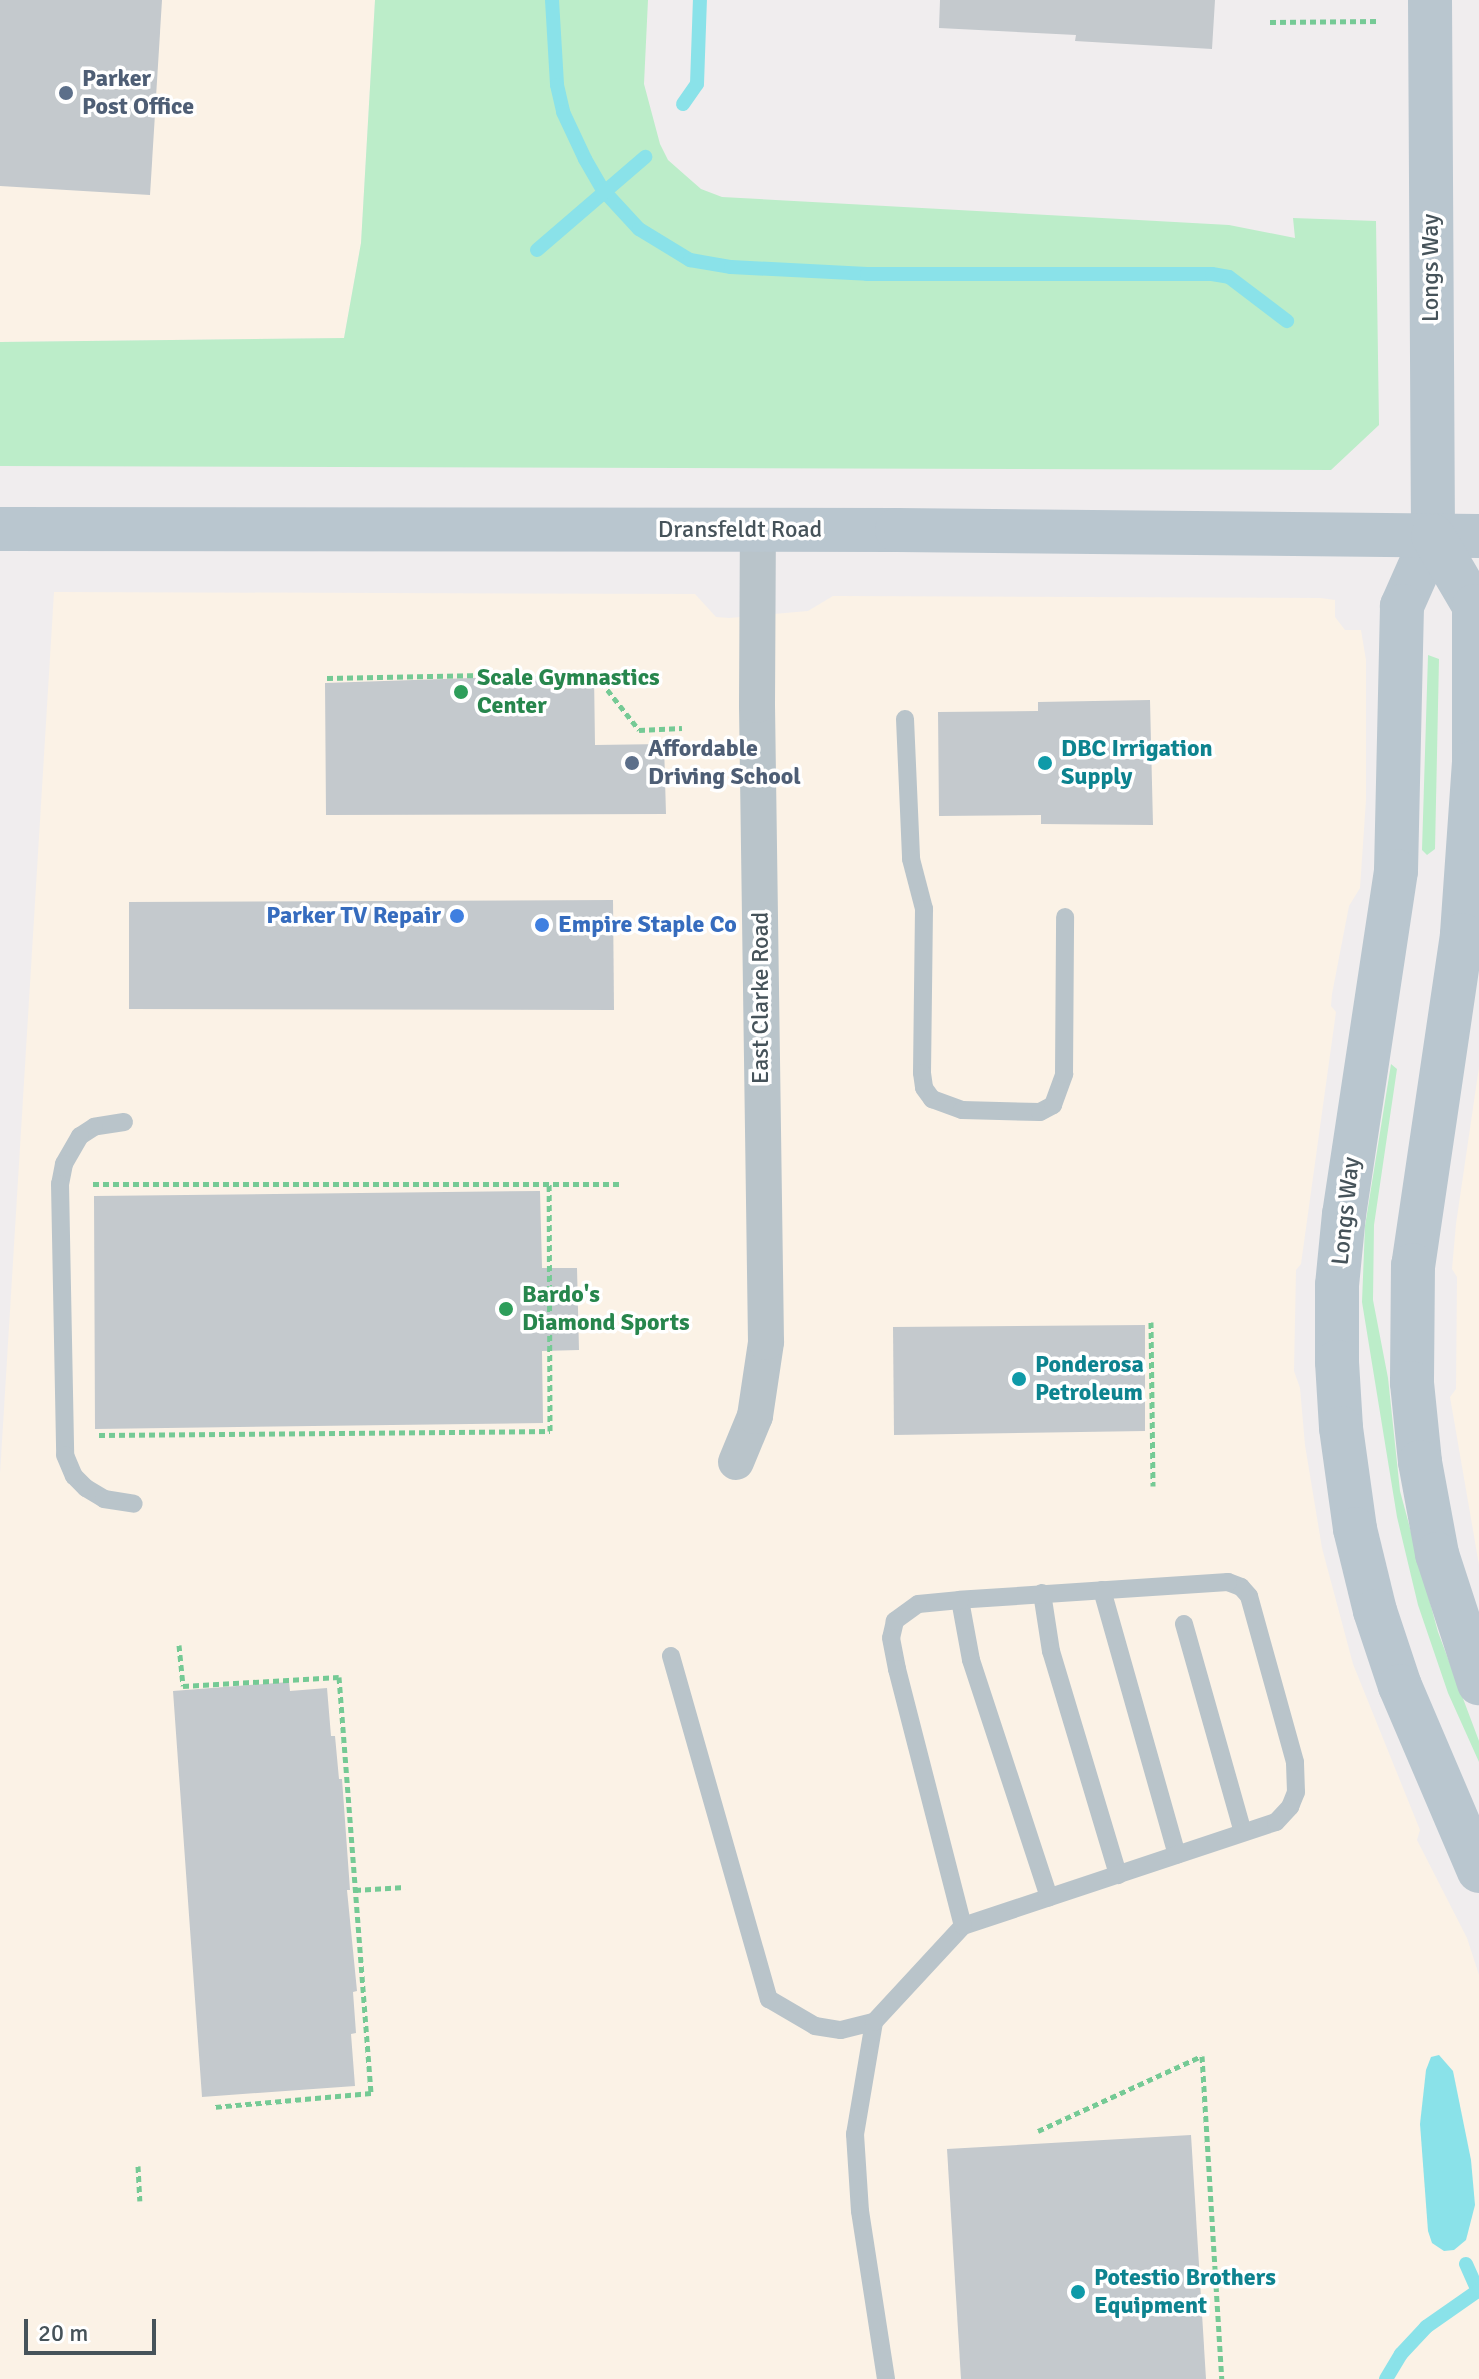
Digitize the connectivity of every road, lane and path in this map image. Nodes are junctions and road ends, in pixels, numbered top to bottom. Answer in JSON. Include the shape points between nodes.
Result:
{"nodes":[{"id":1,"x":1430,"y":0,"type":"edge"},
{"id":2,"x":1380,"y":21,"type":"dead end"},
{"id":3,"x":1270,"y":22,"type":"dead end"},
{"id":4,"x":0,"y":529,"type":"edge"},
{"id":5,"x":758,"y":530,"type":"junction"},
{"id":6,"x":1433,"y":536,"type":"junction"},
{"id":7,"x":1479,"y":536,"type":"edge"},
{"id":8,"x":327,"y":678,"type":"dead end"},
{"id":9,"x":905,"y":719,"type":"dead end"},
{"id":10,"x":682,"y":728,"type":"dead end"},
{"id":11,"x":1065,"y":917,"type":"dead end"},
{"id":12,"x":124,"y":1122,"type":"dead end"},
{"id":13,"x":93,"y":1184,"type":"dead end"},
{"id":14,"x":549,"y":1184,"type":"junction"},
{"id":15,"x":619,"y":1184,"type":"dead end"},
{"id":16,"x":1151,"y":1322,"type":"dead end"},
{"id":17,"x":99,"y":1435,"type":"dead end"},
{"id":18,"x":736,"y":1462,"type":"dead end"},
{"id":19,"x":1153,"y":1486,"type":"dead end"},
{"id":20,"x":134,"y":1504,"type":"dead end"},
{"id":21,"x":1102,"y":1590,"type":"junction"},
{"id":22,"x":1042,"y":1593,"type":"junction"},
{"id":23,"x":960,"y":1600,"type":"junction"},
{"id":24,"x":1184,"y":1624,"type":"dead end"},
{"id":25,"x":179,"y":1645,"type":"dead end"},
{"id":26,"x":671,"y":1656,"type":"dead end"},
{"id":27,"x":1479,"y":1683,"type":"edge"},
{"id":28,"x":1243,"y":1832,"type":"junction"},
{"id":29,"x":1177,"y":1855,"type":"junction"},
{"id":30,"x":1479,"y":1871,"type":"edge"},
{"id":31,"x":1118,"y":1875,"type":"junction"},
{"id":32,"x":405,"y":1887,"type":"dead end"},
{"id":33,"x":355,"y":1890,"type":"junction"},
{"id":34,"x":1049,"y":1897,"type":"junction"},
{"id":35,"x":963,"y":1926,"type":"junction"},
{"id":36,"x":874,"y":2022,"type":"junction"},
{"id":37,"x":213,"y":2107,"type":"dead end"},
{"id":38,"x":1038,"y":2131,"type":"dead end"},
{"id":39,"x":138,"y":2166,"type":"dead end"},
{"id":40,"x":140,"y":2201,"type":"dead end"},
{"id":41,"x":886,"y":2379,"type":"edge"},
{"id":42,"x":1222,"y":2379,"type":"edge"}],
"edges":[{"from":1,"to":6,"type":"street","name":"Longs Way"},
{"from":2,"to":3,"type":"path"},
{"from":4,"to":5,"type":"street","name":"Dransfeldt Road"},
{"from":5,"to":6,"type":"street","name":"Dransfeldt Road"},
{"from":5,"to":18,"type":"street","name":"East Clarke Road","via":[[766,1342],[755,1416]]},
{"from":6,"to":7,"type":"street","name":"Dransfeldt Road"},
{"from":6,"to":27,"type":"street","via":[[1474,606],[1474,762],[1462,935],[1413,1265],[1412,1383],[1437,1554]]},
{"from":6,"to":30,"type":"street","name":"Longs Way","via":[[1402,606],[1396,871],[1344,1214],[1337,1362],[1355,1529],[1375,1611],[1400,1686]]},
{"from":8,"to":10,"type":"path","via":[[591,673],[639,730]]},
{"from":9,"to":11,"type":"lane","via":[[911,859],[924,909],[922,1073],[932,1099],[962,1110],[1040,1112],[1053,1105],[1064,1074]]},
{"from":12,"to":20,"type":"lane","via":[[94,1127],[80,1136],[60,1184],[65,1455],[86,1488],[104,1499]]},
{"from":13,"to":14,"type":"path"},
{"from":14,"to":15,"type":"path"},
{"from":14,"to":17,"type":"path","via":[[550,1431]]},
{"from":16,"to":19,"type":"path"},
{"from":21,"to":22,"type":"lane"},
{"from":21,"to":28,"type":"lane","via":[[1228,1582],[1249,1596],[1295,1762],[1296,1792],[1276,1822]]},
{"from":21,"to":29,"type":"lane"},
{"from":22,"to":23,"type":"lane"},
{"from":22,"to":31,"type":"lane","via":[[1051,1651]]},
{"from":23,"to":34,"type":"lane","via":[[971,1660]]},
{"from":23,"to":35,"type":"lane","via":[[918,1604],[895,1621],[891,1638]]},
{"from":24,"to":28,"type":"lane"},
{"from":25,"to":33,"type":"path","via":[[183,1686],[339,1677]]},
{"from":26,"to":36,"type":"lane","via":[[769,1999],[815,2026],[841,2030]]},
{"from":28,"to":29,"type":"lane"},
{"from":29,"to":31,"type":"lane"},
{"from":31,"to":34,"type":"lane"},
{"from":32,"to":33,"type":"path"},
{"from":33,"to":37,"type":"path","via":[[371,2093]]},
{"from":34,"to":35,"type":"lane"},
{"from":35,"to":36,"type":"lane"},
{"from":36,"to":41,"type":"lane","via":[[855,2134],[860,2211]]},
{"from":38,"to":42,"type":"path","via":[[1202,2056]]},
{"from":39,"to":40,"type":"path"}]}
